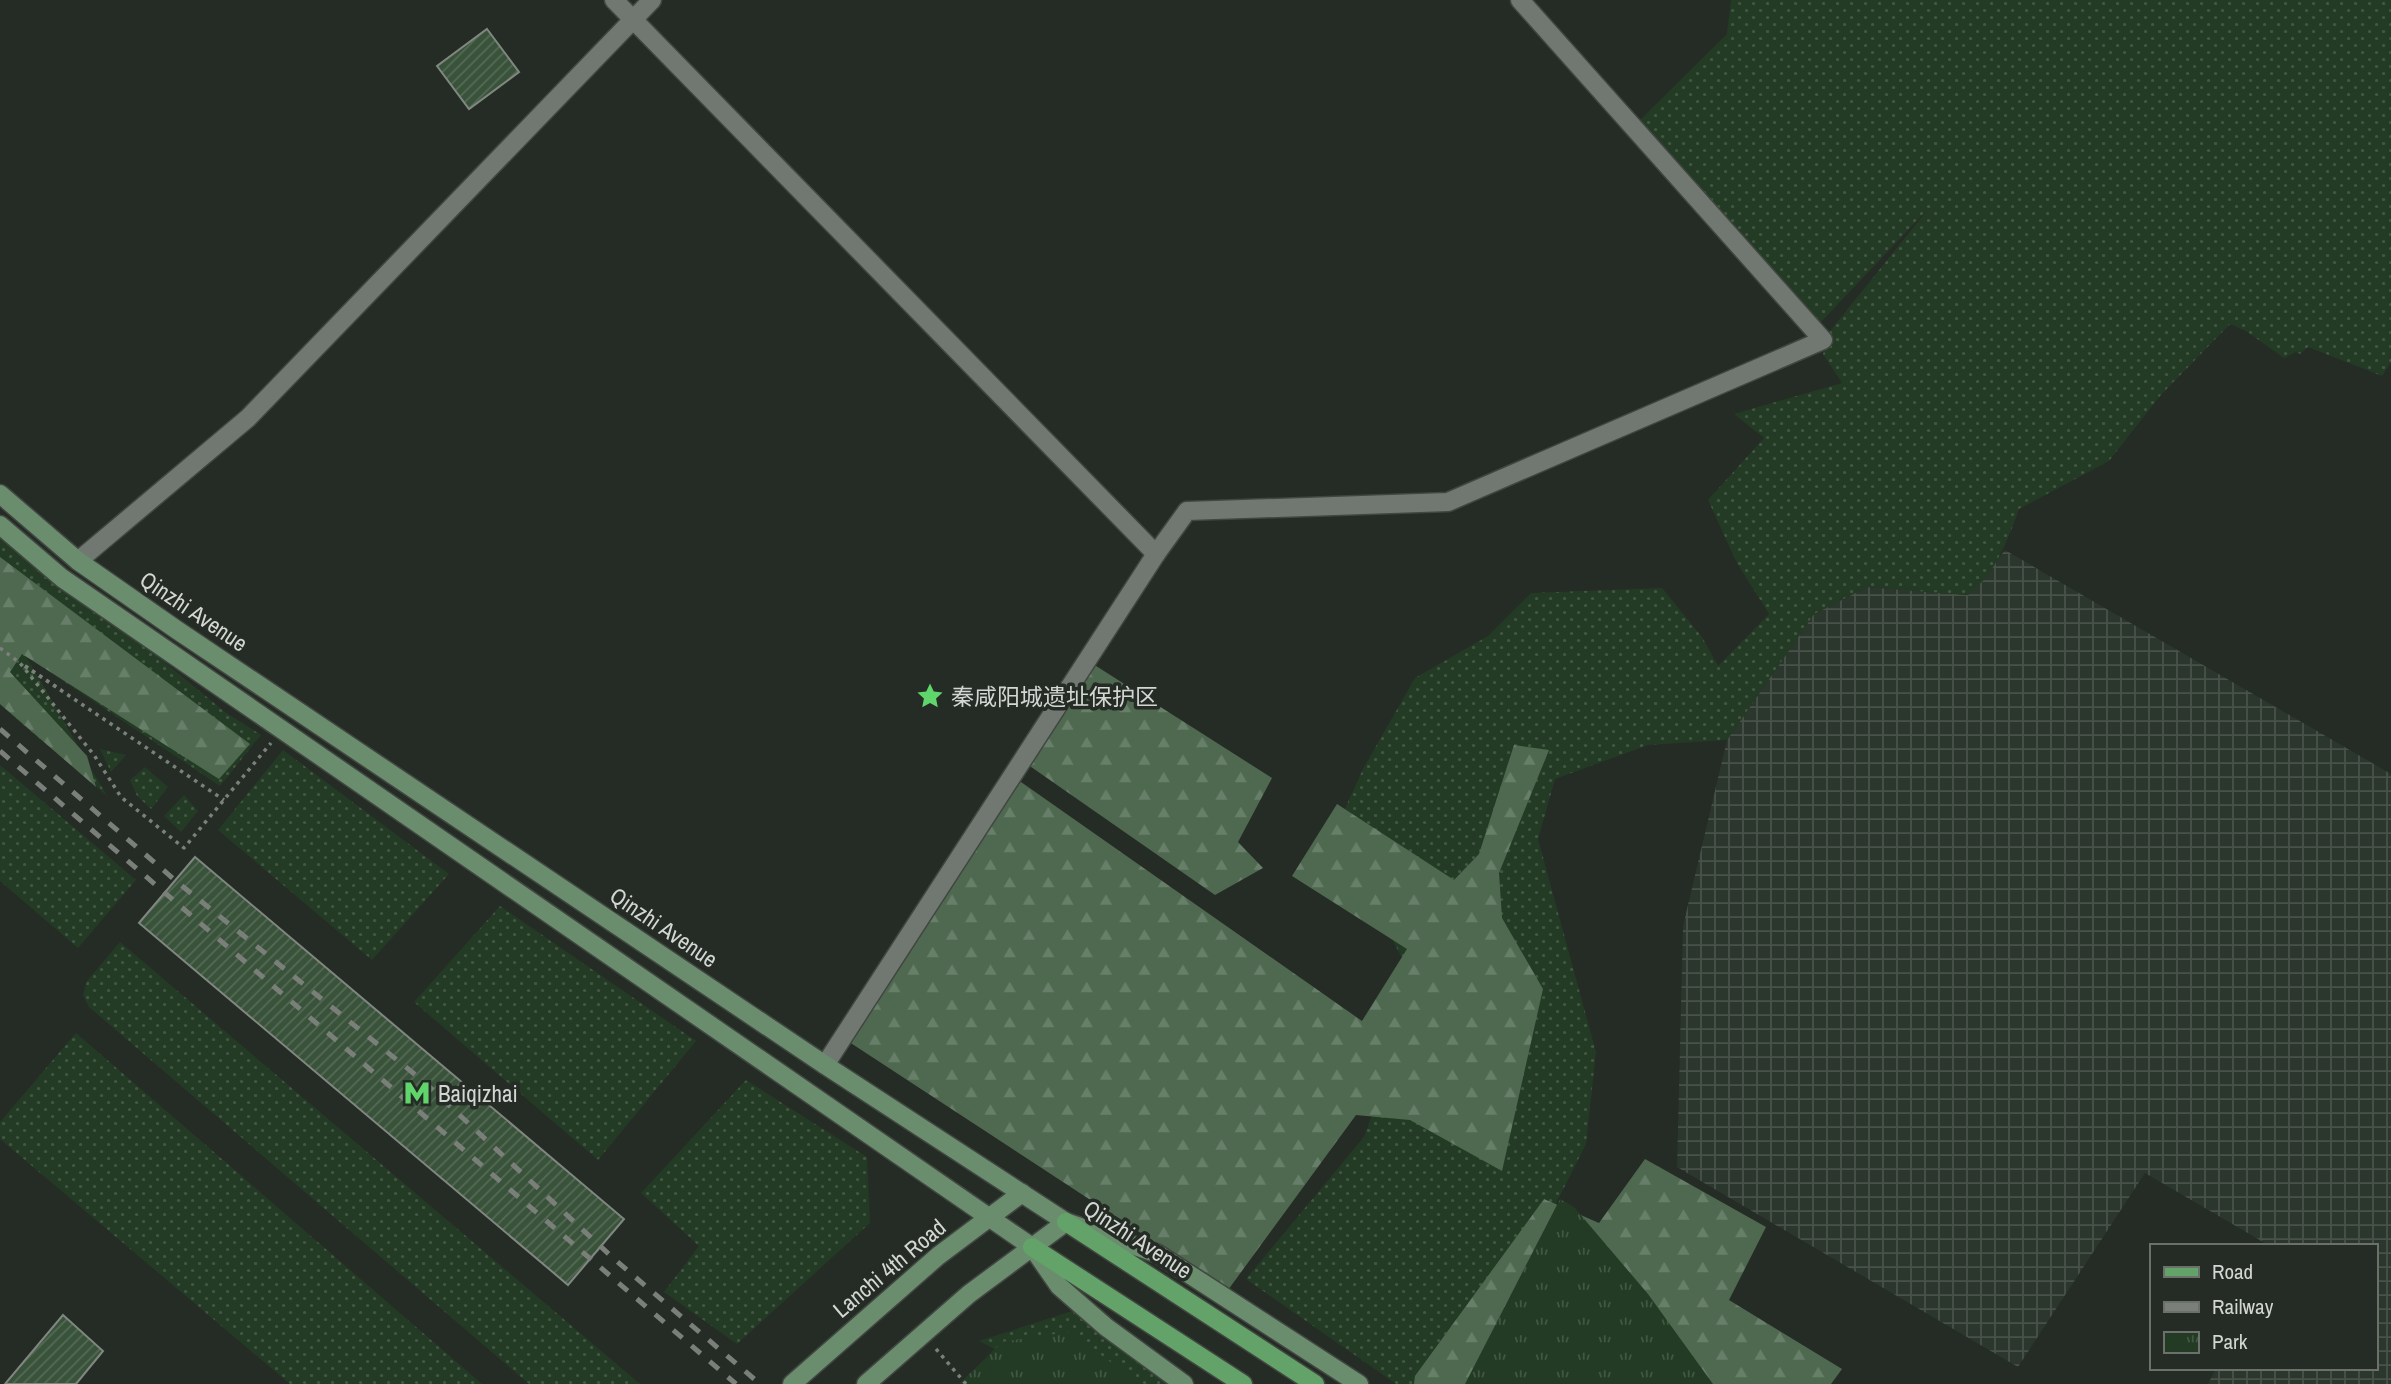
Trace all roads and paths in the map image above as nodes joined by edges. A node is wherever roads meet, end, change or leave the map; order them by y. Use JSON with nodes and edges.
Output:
{"nodes":[{"id":1,"x":614,"y":0,"type":"edge"},
{"id":2,"x":652,"y":0,"type":"edge"},
{"id":3,"x":1520,"y":0,"type":"edge"},
{"id":4,"x":633,"y":20,"type":"junction"},
{"id":5,"x":0,"y":494,"type":"edge"},
{"id":6,"x":0,"y":525,"type":"edge"},
{"id":7,"x":1156,"y":554,"type":"junction"},
{"id":8,"x":78,"y":561,"type":"junction"},
{"id":9,"x":0,"y":648,"type":"edge"},
{"id":10,"x":20,"y":663,"type":"junction"},
{"id":11,"x":61,"y":690,"type":"dead end"},
{"id":12,"x":281,"y":729,"type":"junction"},
{"id":13,"x":224,"y":800,"type":"junction"},
{"id":14,"x":825,"y":1065,"type":"junction"},
{"id":15,"x":1022,"y":1193,"type":"junction"},
{"id":16,"x":989,"y":1218,"type":"junction"},
{"id":17,"x":1066,"y":1222,"type":"junction"},
{"id":18,"x":1032,"y":1247,"type":"junction"},
{"id":19,"x":923,"y":1334,"type":"junction"},
{"id":20,"x":792,"y":1384,"type":"edge"},
{"id":21,"x":866,"y":1384,"type":"edge"},
{"id":22,"x":966,"y":1384,"type":"edge"},
{"id":23,"x":1184,"y":1384,"type":"edge"},
{"id":24,"x":1243,"y":1384,"type":"edge"},
{"id":25,"x":1315,"y":1384,"type":"edge"},
{"id":26,"x":1359,"y":1384,"type":"edge"}],
"edges":[{"from":1,"to":4,"type":"street"},
{"from":2,"to":4,"type":"street"},
{"from":3,"to":7,"type":"street"},
{"from":4,"to":7,"type":"street"},
{"from":4,"to":8,"type":"street"},
{"from":5,"to":8,"type":"street","name":"Qinzhi Avenue"},
{"from":6,"to":12,"type":"street","name":"Qinzhi Avenue"},
{"from":7,"to":14,"type":"street"},
{"from":8,"to":14,"type":"street","name":"Qinzhi Avenue"},
{"from":9,"to":10,"type":"path"},
{"from":10,"to":11,"type":"path"},
{"from":10,"to":13,"type":"path"},
{"from":10,"to":13,"type":"path"},
{"from":12,"to":13,"type":"path"},
{"from":12,"to":16,"type":"street","name":"Qinzhi Avenue"},
{"from":14,"to":15,"type":"street","name":"Qinzhi Avenue"},
{"from":15,"to":16,"type":"street","name":"Lanchi 4th Road"},
{"from":15,"to":17,"type":"street","name":"Qinzhi Avenue"},
{"from":16,"to":18,"type":"street","name":"Qinzhi Avenue"},
{"from":16,"to":20,"type":"street","name":"Lanchi 4th Road"},
{"from":17,"to":18,"type":"street"},
{"from":17,"to":25,"type":"main road","name":"Qinzhi Avenue"},
{"from":17,"to":26,"type":"street"},
{"from":18,"to":19,"type":"street"},
{"from":18,"to":23,"type":"street"},
{"from":18,"to":24,"type":"main road"},
{"from":19,"to":21,"type":"street"},
{"from":19,"to":22,"type":"path"}]}
